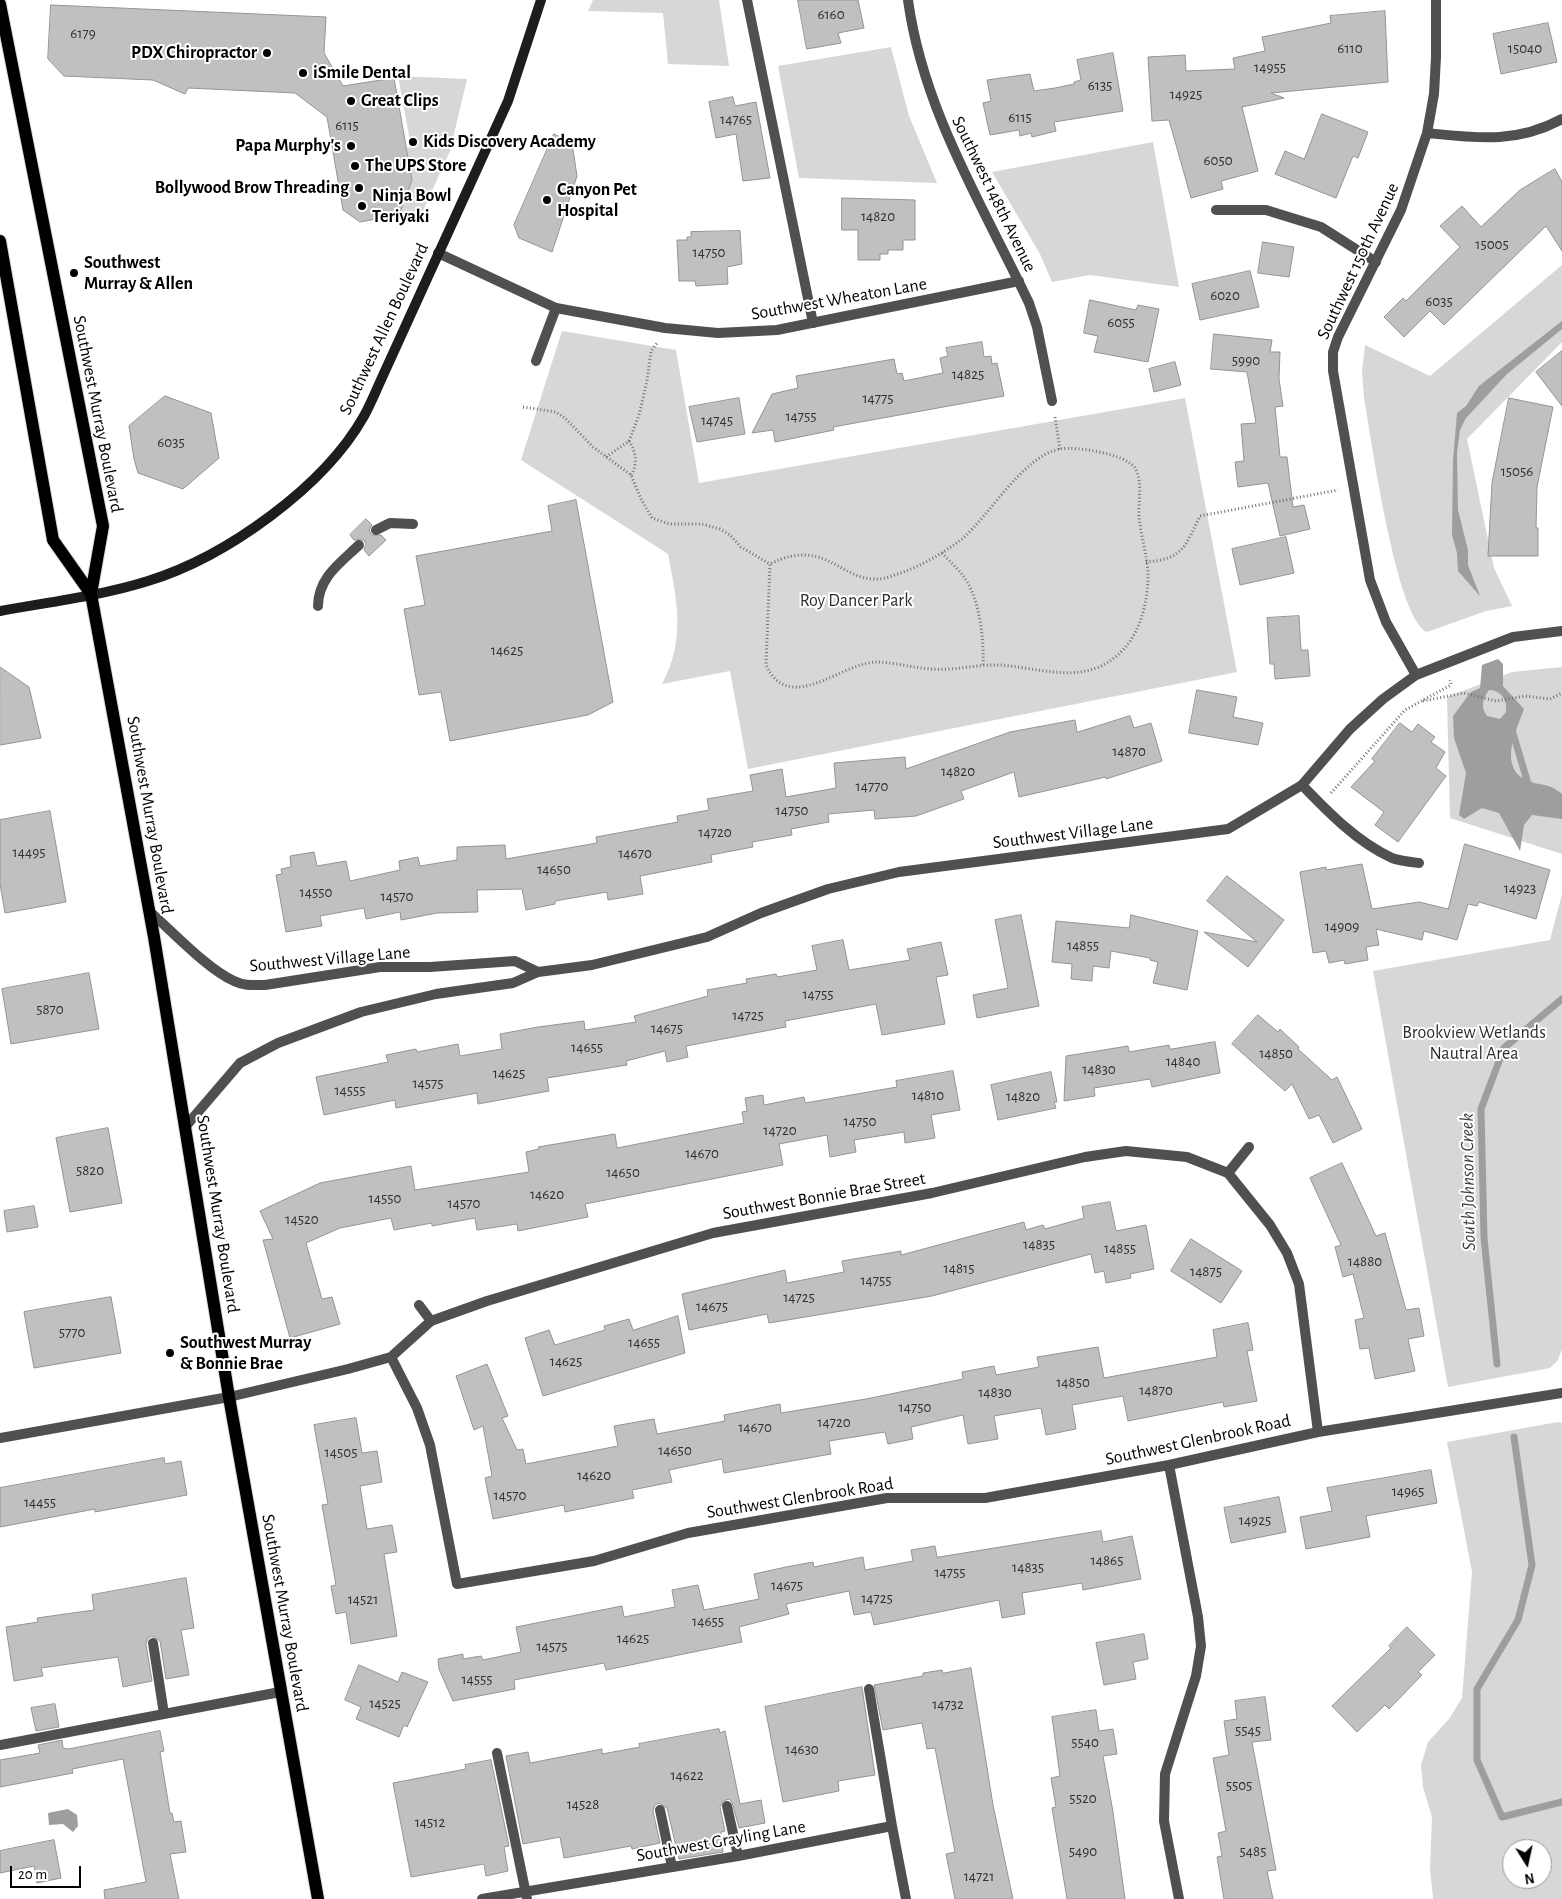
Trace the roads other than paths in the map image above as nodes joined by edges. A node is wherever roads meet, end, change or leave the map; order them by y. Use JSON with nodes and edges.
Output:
{"nodes":[{"id":1,"x":541,"y":0,"type":"edge"},
{"id":2,"x":747,"y":0,"type":"edge"},
{"id":3,"x":908,"y":0,"type":"edge"},
{"id":4,"x":1436,"y":0,"type":"edge"},
{"id":5,"x":0,"y":4,"type":"edge"},
{"id":6,"x":1562,"y":120,"type":"edge"},
{"id":7,"x":1427,"y":133,"type":"junction"},
{"id":8,"x":1216,"y":210,"type":"dead end"},
{"id":9,"x":0,"y":241,"type":"edge"},
{"id":10,"x":438,"y":253,"type":"junction"},
{"id":11,"x":1376,"y":262,"type":"junction"},
{"id":12,"x":1019,"y":281,"type":"junction"},
{"id":13,"x":556,"y":308,"type":"junction"},
{"id":14,"x":813,"y":323,"type":"junction"},
{"id":15,"x":536,"y":361,"type":"dead end"},
{"id":16,"x":1052,"y":401,"type":"road end"},
{"id":17,"x":413,"y":524,"type":"dead end"},
{"id":18,"x":376,"y":530,"type":"dead end"},
{"id":19,"x":359,"y":545,"type":"dead end"},
{"id":20,"x":91,"y":594,"type":"junction"},
{"id":21,"x":318,"y":606,"type":"dead end"},
{"id":22,"x":0,"y":611,"type":"edge"},
{"id":23,"x":1562,"y":631,"type":"edge"},
{"id":24,"x":1416,"y":675,"type":"junction"},
{"id":25,"x":1302,"y":785,"type":"junction"},
{"id":26,"x":1419,"y":863,"type":"dead end"},
{"id":27,"x":149,"y":910,"type":"junction"},
{"id":28,"x":538,"y":972,"type":"junction"},
{"id":29,"x":186,"y":1126,"type":"junction"},
{"id":30,"x":1249,"y":1147,"type":"dead end"},
{"id":31,"x":1228,"y":1173,"type":"junction"},
{"id":32,"x":419,"y":1305,"type":"dead end"},
{"id":33,"x":431,"y":1321,"type":"junction"},
{"id":34,"x":392,"y":1357,"type":"junction"},
{"id":35,"x":1562,"y":1392,"type":"edge"},
{"id":36,"x":229,"y":1397,"type":"junction"},
{"id":37,"x":1318,"y":1432,"type":"junction"},
{"id":38,"x":0,"y":1438,"type":"edge"},
{"id":39,"x":1169,"y":1465,"type":"junction"},
{"id":40,"x":153,"y":1643,"type":"dead end"},
{"id":41,"x":869,"y":1688,"type":"dead end"},
{"id":42,"x":280,"y":1692,"type":"junction"},
{"id":43,"x":164,"y":1714,"type":"junction"},
{"id":44,"x":0,"y":1745,"type":"edge"},
{"id":45,"x":497,"y":1753,"type":"dead end"},
{"id":46,"x":727,"y":1806,"type":"dead end"},
{"id":47,"x":660,"y":1810,"type":"dead end"},
{"id":48,"x":892,"y":1826,"type":"junction"},
{"id":49,"x":738,"y":1856,"type":"junction"},
{"id":50,"x":672,"y":1867,"type":"junction"},
{"id":51,"x":526,"y":1895,"type":"edge"},
{"id":52,"x":318,"y":1899,"type":"edge"},
{"id":53,"x":482,"y":1899,"type":"edge"},
{"id":54,"x":906,"y":1899,"type":"edge"},
{"id":55,"x":1179,"y":1899,"type":"edge"}],
"edges":[{"from":1,"to":10,"type":"street","name":"Southwest Allen Boulevard"},
{"from":2,"to":14,"type":"street"},
{"from":3,"to":12,"type":"street","name":"Southwest 148th Avenue"},
{"from":4,"to":7,"type":"street","name":"Southwest 150th Avenue"},
{"from":5,"to":20,"type":"main road","name":"Southwest Murray Boulevard"},
{"from":6,"to":7,"type":"street"},
{"from":7,"to":11,"type":"street","name":"Southwest 150th Avenue"},
{"from":8,"to":11,"type":"street"},
{"from":9,"to":20,"type":"main road","name":"Southwest Murray Boulevard"},
{"from":10,"to":13,"type":"street","name":"Southwest Wheaton Lane"},
{"from":10,"to":20,"type":"street","name":"Southwest Allen Boulevard"},
{"from":11,"to":24,"type":"street","name":"Southwest 150th Avenue"},
{"from":12,"to":14,"type":"street","name":"Southwest Wheaton Lane"},
{"from":12,"to":16,"type":"street","name":"Southwest 148th Avenue"},
{"from":13,"to":14,"type":"street","name":"Southwest Wheaton Lane"},
{"from":13,"to":15,"type":"street"},
{"from":17,"to":18,"type":"street"},
{"from":19,"to":21,"type":"street"},
{"from":20,"to":22,"type":"street","name":"Southwest Allen Boulevard"},
{"from":20,"to":27,"type":"main road","name":"Southwest Murray Boulevard"},
{"from":23,"to":24,"type":"street","name":"Southwest Village Lane"},
{"from":24,"to":25,"type":"street","name":"Southwest Village Lane"},
{"from":25,"to":26,"type":"street"},
{"from":25,"to":28,"type":"street","name":"Southwest Village Lane"},
{"from":27,"to":28,"type":"street","name":"Southwest Village Lane"},
{"from":27,"to":29,"type":"main road","name":"Southwest Murray Boulevard"},
{"from":28,"to":29,"type":"street","name":"Southwest Village Lane"},
{"from":29,"to":36,"type":"main road","name":"Southwest Murray Boulevard"},
{"from":30,"to":31,"type":"street"},
{"from":31,"to":33,"type":"street","name":"Southwest Bonnie Brae Street"},
{"from":31,"to":37,"type":"street","name":"Southwest Bonnie Brae Street"},
{"from":32,"to":33,"type":"street"},
{"from":33,"to":34,"type":"street","name":"Southwest Bonnie Brae Street"},
{"from":34,"to":36,"type":"street","name":"Southwest Bonnie Brae Street"},
{"from":34,"to":39,"type":"street","name":"Southwest Glenbrook Road"},
{"from":35,"to":37,"type":"street","name":"Southwest Glenbrook Road"},
{"from":36,"to":38,"type":"street","name":"Southwest Bonnie Brae Street"},
{"from":36,"to":42,"type":"main road","name":"Southwest Murray Boulevard"},
{"from":37,"to":39,"type":"street","name":"Southwest Glenbrook Road"},
{"from":39,"to":55,"type":"street"},
{"from":40,"to":43,"type":"street"},
{"from":41,"to":48,"type":"street"},
{"from":42,"to":43,"type":"street"},
{"from":42,"to":52,"type":"main road","name":"Southwest Murray Boulevard"},
{"from":43,"to":44,"type":"street"},
{"from":45,"to":51,"type":"street"},
{"from":46,"to":49,"type":"street"},
{"from":47,"to":50,"type":"street"},
{"from":48,"to":49,"type":"street","name":"Southwest Grayling Lane"},
{"from":48,"to":54,"type":"street"},
{"from":49,"to":50,"type":"street","name":"Southwest Grayling Lane"},
{"from":50,"to":51,"type":"street","name":"Southwest Grayling Lane"},
{"from":51,"to":53,"type":"street","name":"Southwest Grayling Lane"}]}
